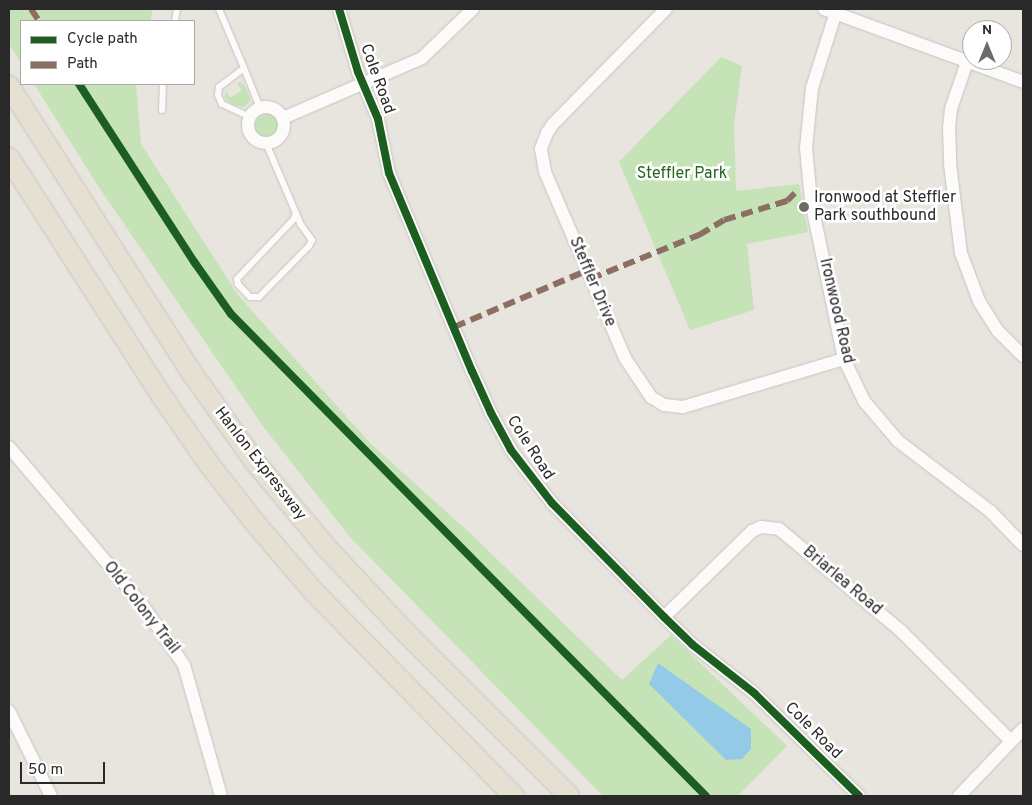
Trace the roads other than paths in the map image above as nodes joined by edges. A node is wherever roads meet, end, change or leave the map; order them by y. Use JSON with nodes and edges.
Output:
{"nodes":[{"id":1,"x":220,"y":9,"type":"edge"},
{"id":2,"x":339,"y":9,"type":"edge"},
{"id":3,"x":473,"y":9,"type":"edge"},
{"id":4,"x":666,"y":9,"type":"edge"},
{"id":5,"x":832,"y":10,"type":"edge"},
{"id":6,"x":962,"y":60,"type":"edge"},
{"id":7,"x":244,"y":68,"type":"junction"},
{"id":8,"x":964,"y":70,"type":"edge"},
{"id":9,"x":989,"y":70,"type":"edge"},
{"id":10,"x":1023,"y":82,"type":"edge"},
{"id":11,"x":363,"y":84,"type":"junction"},
{"id":12,"x":163,"y":85,"type":"edge"},
{"id":13,"x":9,"y":86,"type":"edge"},
{"id":14,"x":260,"y":108,"type":"junction"},
{"id":15,"x":162,"y":110,"type":"dead end"},
{"id":16,"x":250,"y":117,"type":"junction"},
{"id":17,"x":283,"y":118,"type":"junction"},
{"id":18,"x":266,"y":143,"type":"junction"},
{"id":19,"x":9,"y":158,"type":"edge"},
{"id":20,"x":296,"y":213,"type":"junction"},
{"id":21,"x":1023,"y":356,"type":"edge"},
{"id":22,"x":844,"y":359,"type":"junction"},
{"id":23,"x":9,"y":447,"type":"edge"},
{"id":24,"x":1023,"y":545,"type":"edge"},
{"id":25,"x":664,"y":617,"type":"junction"},
{"id":26,"x":9,"y":711,"type":"edge"},
{"id":27,"x":1023,"y":729,"type":"edge"},
{"id":28,"x":1010,"y":741,"type":"junction"},
{"id":29,"x":51,"y":796,"type":"edge"},
{"id":30,"x":221,"y":796,"type":"edge"},
{"id":31,"x":514,"y":796,"type":"edge"},
{"id":32,"x":569,"y":796,"type":"edge"},
{"id":33,"x":859,"y":796,"type":"edge"},
{"id":34,"x":959,"y":796,"type":"edge"}],
"edges":[{"from":1,"to":7,"type":"lane"},
{"from":2,"to":11,"type":"street","name":"Cole Road"},
{"from":3,"to":11,"type":"street"},
{"from":4,"to":22,"type":"street","name":"Steffler Drive"},
{"from":5,"to":6,"type":"street"},
{"from":5,"to":22,"type":"street","name":"Ironwood Road"},
{"from":7,"to":14,"type":"lane"},
{"from":7,"to":16,"type":"lane"},
{"from":8,"to":21,"type":"street"},
{"from":9,"to":10,"type":"street"},
{"from":11,"to":17,"type":"street"},
{"from":11,"to":25,"type":"street","name":"Cole Road"},
{"from":12,"to":15,"type":"lane"},
{"from":13,"to":32,"type":"highway","name":"Hanlon Expressway"},
{"from":14,"to":16,"type":"street"},
{"from":14,"to":17,"type":"street"},
{"from":16,"to":18,"type":"street"},
{"from":17,"to":18,"type":"street"},
{"from":18,"to":20,"type":"lane"},
{"from":19,"to":31,"type":"highway"},
{"from":20,"to":20,"type":"lane"},
{"from":22,"to":24,"type":"street","name":"Ironwood Road"},
{"from":23,"to":30,"type":"street","name":"Old Colony Trail"},
{"from":25,"to":28,"type":"street","name":"Briarlea Road"},
{"from":25,"to":33,"type":"street","name":"Cole Road"},
{"from":26,"to":29,"type":"street"},
{"from":27,"to":28,"type":"street"},
{"from":28,"to":34,"type":"street"}]}
